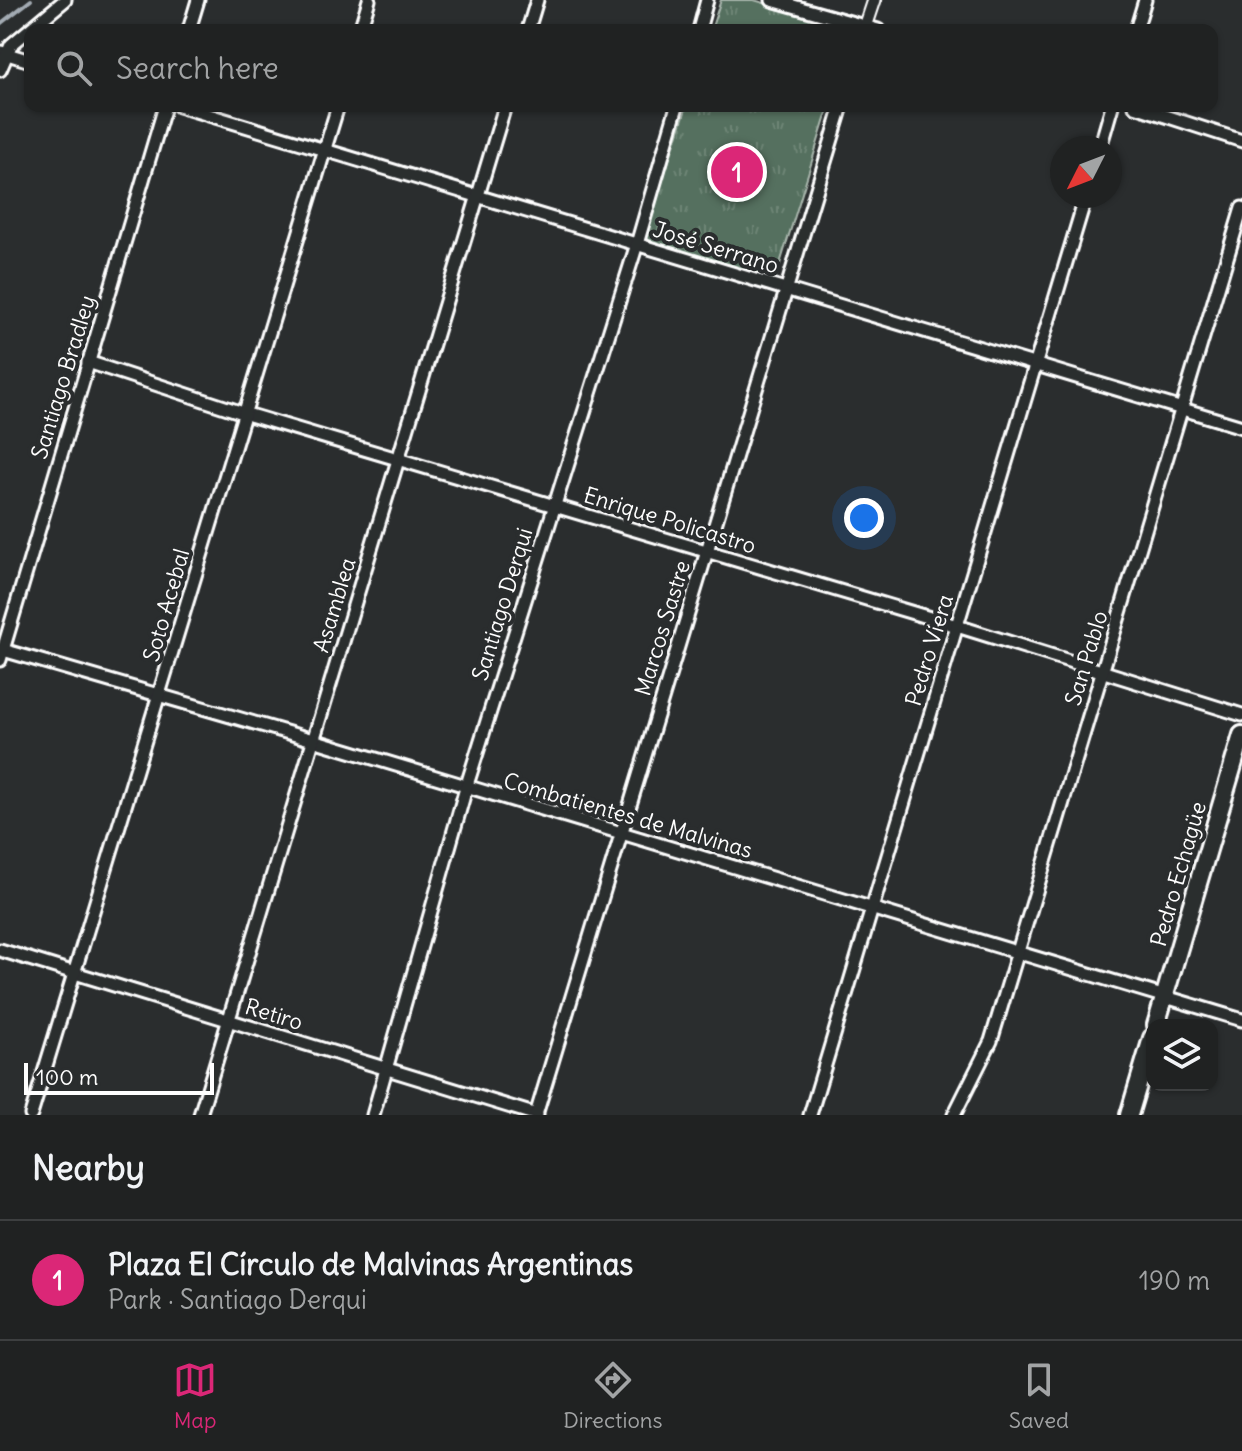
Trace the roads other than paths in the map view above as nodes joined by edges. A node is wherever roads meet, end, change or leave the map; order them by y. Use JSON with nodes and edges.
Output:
{"nodes":[{"id":1,"x":65,"y":0,"type":"edge"},
{"id":2,"x":198,"y":0,"type":"edge"},
{"id":3,"x":369,"y":0,"type":"edge"},
{"id":4,"x":537,"y":0,"type":"edge"},
{"id":5,"x":707,"y":0,"type":"edge"},
{"id":6,"x":772,"y":0,"type":"edge"},
{"id":7,"x":874,"y":0,"type":"edge"},
{"id":8,"x":1145,"y":0,"type":"edge"},
{"id":9,"x":36,"y":24,"type":"edge"},
{"id":10,"x":191,"y":24,"type":"edge"},
{"id":11,"x":362,"y":24,"type":"edge"},
{"id":12,"x":530,"y":24,"type":"edge"},
{"id":13,"x":701,"y":24,"type":"edge"},
{"id":14,"x":852,"y":24,"type":"edge"},
{"id":15,"x":866,"y":24,"type":"edge"},
{"id":16,"x":1138,"y":24,"type":"edge"},
{"id":17,"x":24,"y":34,"type":"edge"},
{"id":18,"x":3,"y":52,"type":"edge"},
{"id":19,"x":24,"y":59,"type":"edge"},
{"id":20,"x":0,"y":70,"type":"edge"},
{"id":21,"x":163,"y":112,"type":"edge"},
{"id":22,"x":199,"y":112,"type":"edge"},
{"id":23,"x":336,"y":112,"type":"edge"},
{"id":24,"x":503,"y":112,"type":"edge"},
{"id":25,"x":675,"y":112,"type":"edge"},
{"id":26,"x":840,"y":112,"type":"edge"},
{"id":27,"x":1110,"y":112,"type":"edge"},
{"id":28,"x":1153,"y":112,"type":"edge"},
{"id":29,"x":1103,"y":136,"type":"edge"},
{"id":30,"x":1242,"y":141,"type":"edge"},
{"id":31,"x":325,"y":150,"type":"junction"},
{"id":32,"x":478,"y":196,"type":"junction"},
{"id":33,"x":1082,"y":208,"type":"edge"},
{"id":34,"x":1242,"y":208,"type":"edge"},
{"id":35,"x":637,"y":244,"type":"junction"},
{"id":36,"x":787,"y":290,"type":"junction"},
{"id":37,"x":88,"y":362,"type":"junction"},
{"id":38,"x":1036,"y":365,"type":"junction"},
{"id":39,"x":1183,"y":409,"type":"junction"},
{"id":40,"x":243,"y":413,"type":"junction"},
{"id":41,"x":1242,"y":427,"type":"edge"},
{"id":42,"x":399,"y":459,"type":"junction"},
{"id":43,"x":553,"y":505,"type":"junction"},
{"id":44,"x":705,"y":552,"type":"junction"},
{"id":45,"x":957,"y":626,"type":"junction"},
{"id":46,"x":2,"y":655,"type":"edge"},
{"id":47,"x":1102,"y":672,"type":"junction"},
{"id":48,"x":160,"y":695,"type":"junction"},
{"id":49,"x":1242,"y":715,"type":"edge"},
{"id":50,"x":1242,"y":735,"type":"edge"},
{"id":51,"x":313,"y":740,"type":"junction"},
{"id":52,"x":466,"y":788,"type":"junction"},
{"id":53,"x":622,"y":833,"type":"junction"},
{"id":54,"x":870,"y":908,"type":"junction"},
{"id":55,"x":0,"y":950,"type":"edge"},
{"id":56,"x":1019,"y":953,"type":"junction"},
{"id":57,"x":74,"y":974,"type":"junction"},
{"id":58,"x":1165,"y":996,"type":"junction"},
{"id":59,"x":1158,"y":1019,"type":"edge"},
{"id":60,"x":1242,"y":1020,"type":"edge"},
{"id":61,"x":229,"y":1021,"type":"junction"},
{"id":62,"x":1146,"y":1058,"type":"edge"},
{"id":63,"x":387,"y":1069,"type":"junction"},
{"id":64,"x":31,"y":1115,"type":"edge"},
{"id":65,"x":200,"y":1115,"type":"edge"},
{"id":66,"x":373,"y":1115,"type":"edge"},
{"id":67,"x":536,"y":1115,"type":"edge"},
{"id":68,"x":810,"y":1115,"type":"edge"},
{"id":69,"x":954,"y":1115,"type":"edge"},
{"id":70,"x":1129,"y":1115,"type":"edge"}],
"edges":[{"from":1,"to":9,"type":"street"},
{"from":2,"to":10,"type":"street"},
{"from":3,"to":11,"type":"street"},
{"from":4,"to":12,"type":"street"},
{"from":5,"to":13,"type":"street"},
{"from":6,"to":14,"type":"street"},
{"from":7,"to":15,"type":"street"},
{"from":8,"to":16,"type":"street"},
{"from":17,"to":18,"type":"street"},
{"from":18,"to":19,"type":"street"},
{"from":18,"to":20,"type":"street"},
{"from":21,"to":37,"type":"street","name":"Santiago Bradley"},
{"from":22,"to":31,"type":"street","name":"José Serrano"},
{"from":23,"to":31,"type":"street","name":"Soto Acebal"},
{"from":24,"to":32,"type":"street","name":"Asamblea"},
{"from":25,"to":35,"type":"street","name":"Santiago Derqui"},
{"from":26,"to":36,"type":"street","name":"Marcos Sastre"},
{"from":27,"to":29,"type":"street"},
{"from":28,"to":30,"type":"street"},
{"from":31,"to":32,"type":"street","name":"José Serrano"},
{"from":31,"to":40,"type":"street","name":"Soto Acebal"},
{"from":32,"to":35,"type":"street","name":"José Serrano"},
{"from":32,"to":42,"type":"street","name":"Asamblea"},
{"from":33,"to":38,"type":"street","name":"Pedro Viera"},
{"from":34,"to":39,"type":"street","name":"San Pablo"},
{"from":35,"to":36,"type":"street","name":"José Serrano"},
{"from":35,"to":43,"type":"street","name":"Santiago Derqui"},
{"from":36,"to":38,"type":"street","name":"José Serrano"},
{"from":36,"to":44,"type":"street","name":"Marcos Sastre"},
{"from":37,"to":40,"type":"street","name":"Enrique Policastro"},
{"from":37,"to":46,"type":"street","name":"Santiago Bradley"},
{"from":38,"to":39,"type":"street","name":"José Serrano"},
{"from":38,"to":45,"type":"street","name":"Pedro Viera"},
{"from":39,"to":41,"type":"street","name":"José Serrano"},
{"from":39,"to":47,"type":"street","name":"San Pablo"},
{"from":40,"to":42,"type":"street","name":"Enrique Policastro"},
{"from":40,"to":48,"type":"street","name":"Soto Acebal"},
{"from":42,"to":43,"type":"street","name":"Enrique Policastro"},
{"from":42,"to":51,"type":"street","name":"Asamblea"},
{"from":43,"to":44,"type":"street","name":"Enrique Policastro"},
{"from":43,"to":52,"type":"street","name":"Santiago Derqui"},
{"from":44,"to":45,"type":"street","name":"Enrique Policastro"},
{"from":44,"to":53,"type":"street","name":"Marcos Sastre"},
{"from":45,"to":47,"type":"street","name":"Enrique Policastro"},
{"from":45,"to":54,"type":"street","name":"Pedro Viera"},
{"from":46,"to":48,"type":"street","name":"Combatientes de Malvinas"},
{"from":47,"to":49,"type":"street","name":"Enrique Policastro"},
{"from":47,"to":56,"type":"street","name":"San Pablo"},
{"from":48,"to":51,"type":"street","name":"Combatientes de Malvinas"},
{"from":48,"to":57,"type":"street","name":"Soto Acebal"},
{"from":50,"to":58,"type":"street","name":"Pedro Echagüe"},
{"from":51,"to":52,"type":"street","name":"Combatientes de Malvinas"},
{"from":51,"to":61,"type":"street","name":"Asamblea"},
{"from":52,"to":53,"type":"street","name":"Combatientes de Malvinas"},
{"from":52,"to":63,"type":"street","name":"Santiago Derqui"},
{"from":53,"to":54,"type":"street","name":"Combatientes de Malvinas"},
{"from":53,"to":67,"type":"street","name":"Marcos Sastre"},
{"from":54,"to":56,"type":"street","name":"Combatientes de Malvinas"},
{"from":54,"to":68,"type":"street","name":"Pedro Viera"},
{"from":55,"to":57,"type":"street","name":"Retiro"},
{"from":56,"to":58,"type":"street","name":"Combatientes de Malvinas"},
{"from":56,"to":69,"type":"street","name":"San Pablo"},
{"from":57,"to":61,"type":"street","name":"Retiro"},
{"from":57,"to":64,"type":"street","name":"Soto Acebal"},
{"from":58,"to":59,"type":"street","name":"Pedro Echagüe"},
{"from":58,"to":60,"type":"street","name":"Combatientes de Malvinas"},
{"from":61,"to":63,"type":"street","name":"Retiro"},
{"from":61,"to":65,"type":"street","name":"Asamblea"},
{"from":62,"to":70,"type":"street"},
{"from":63,"to":66,"type":"street","name":"Santiago Derqui"},
{"from":63,"to":67,"type":"street","name":"Retiro"}]}
